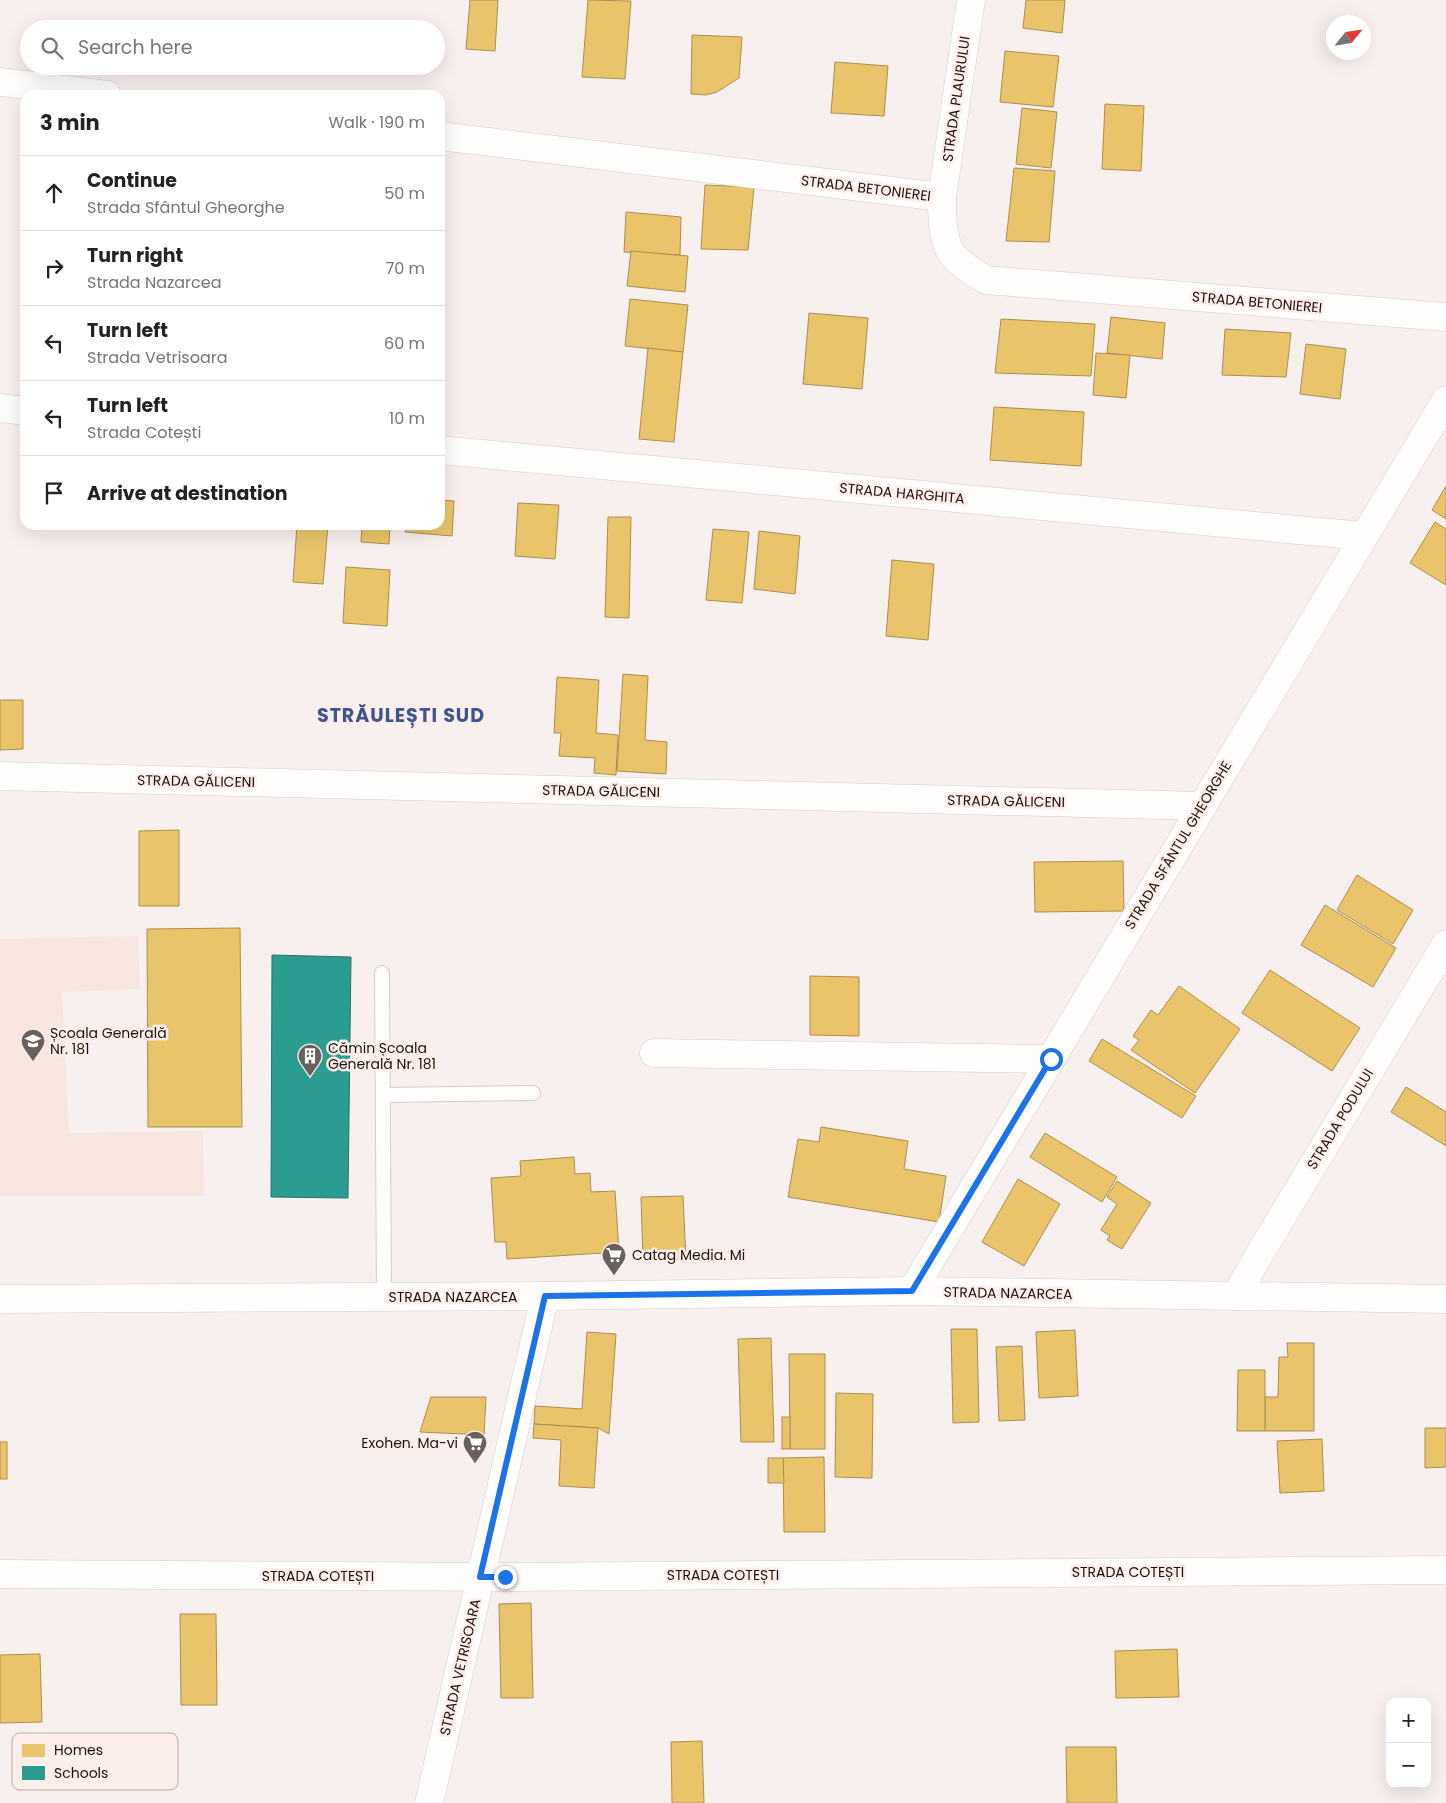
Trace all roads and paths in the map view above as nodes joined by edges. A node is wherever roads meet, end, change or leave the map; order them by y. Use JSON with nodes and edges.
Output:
{"nodes":[{"id":1,"x":971,"y":0,"type":"edge"},
{"id":2,"x":0,"y":82,"type":"edge"},
{"id":3,"x":66,"y":90,"type":"edge"},
{"id":4,"x":445,"y":137,"type":"edge"},
{"id":5,"x":942,"y":198,"type":"junction"},
{"id":6,"x":1446,"y":317,"type":"edge"},
{"id":7,"x":1446,"y":400,"type":"edge"},
{"id":8,"x":0,"y":408,"type":"edge"},
{"id":9,"x":20,"y":410,"type":"edge"},
{"id":10,"x":445,"y":450,"type":"edge"},
{"id":11,"x":1363,"y":536,"type":"junction"},
{"id":12,"x":0,"y":776,"type":"edge"},
{"id":13,"x":1202,"y":806,"type":"junction"},
{"id":14,"x":1446,"y":944,"type":"edge"},
{"id":15,"x":382,"y":973,"type":"dead end"},
{"id":16,"x":654,"y":1052,"type":"dead end"},
{"id":17,"x":1051,"y":1059,"type":"junction"},
{"id":18,"x":533,"y":1093,"type":"dead end"},
{"id":19,"x":383,"y":1095,"type":"junction"},
{"id":20,"x":912,"y":1291,"type":"junction"},
{"id":21,"x":545,"y":1296,"type":"junction"},
{"id":22,"x":1236,"y":1296,"type":"junction"},
{"id":23,"x":384,"y":1297,"type":"junction"},
{"id":24,"x":0,"y":1299,"type":"edge"},
{"id":25,"x":1446,"y":1299,"type":"edge"},
{"id":26,"x":1446,"y":1570,"type":"edge"},
{"id":27,"x":0,"y":1574,"type":"edge"},
{"id":28,"x":480,"y":1577,"type":"junction"},
{"id":29,"x":429,"y":1803,"type":"edge"}],
"edges":[{"from":1,"to":5,"type":"street","name":"STRADA PLAURULUI"},
{"from":2,"to":3,"type":"street"},
{"from":4,"to":5,"type":"street","name":"STRADA BETONIEREI"},
{"from":5,"to":6,"type":"street","name":"STRADA BETONIEREI"},
{"from":7,"to":11,"type":"street","name":"STRADA SFÂNTUL GHEORGHE"},
{"from":8,"to":9,"type":"street"},
{"from":10,"to":11,"type":"street","name":"STRADA HARGHITA"},
{"from":11,"to":13,"type":"street","name":"STRADA SFÂNTUL GHEORGHE"},
{"from":12,"to":13,"type":"street","name":"STRADA GĂLICENI"},
{"from":13,"to":17,"type":"street","name":"STRADA SFÂNTUL GHEORGHE"},
{"from":14,"to":22,"type":"street","name":"STRADA PODULUI"},
{"from":15,"to":19,"type":"lane"},
{"from":16,"to":17,"type":"street"},
{"from":17,"to":20,"type":"street","name":"STRADA SFÂNTUL GHEORGHE"},
{"from":18,"to":19,"type":"lane"},
{"from":19,"to":23,"type":"lane"},
{"from":20,"to":21,"type":"street","name":"STRADA NAZARCEA"},
{"from":20,"to":22,"type":"street","name":"STRADA NAZARCEA"},
{"from":21,"to":23,"type":"street","name":"STRADA NAZARCEA"},
{"from":21,"to":28,"type":"street","name":"STRADA VETRISOARA"},
{"from":22,"to":25,"type":"street","name":"STRADA NAZARCEA"},
{"from":23,"to":24,"type":"street","name":"STRADA NAZARCEA"},
{"from":26,"to":28,"type":"street","name":"STRADA COTEȘTI"},
{"from":27,"to":28,"type":"street","name":"STRADA COTEȘTI"},
{"from":28,"to":29,"type":"street","name":"STRADA VETRISOARA"}]}
